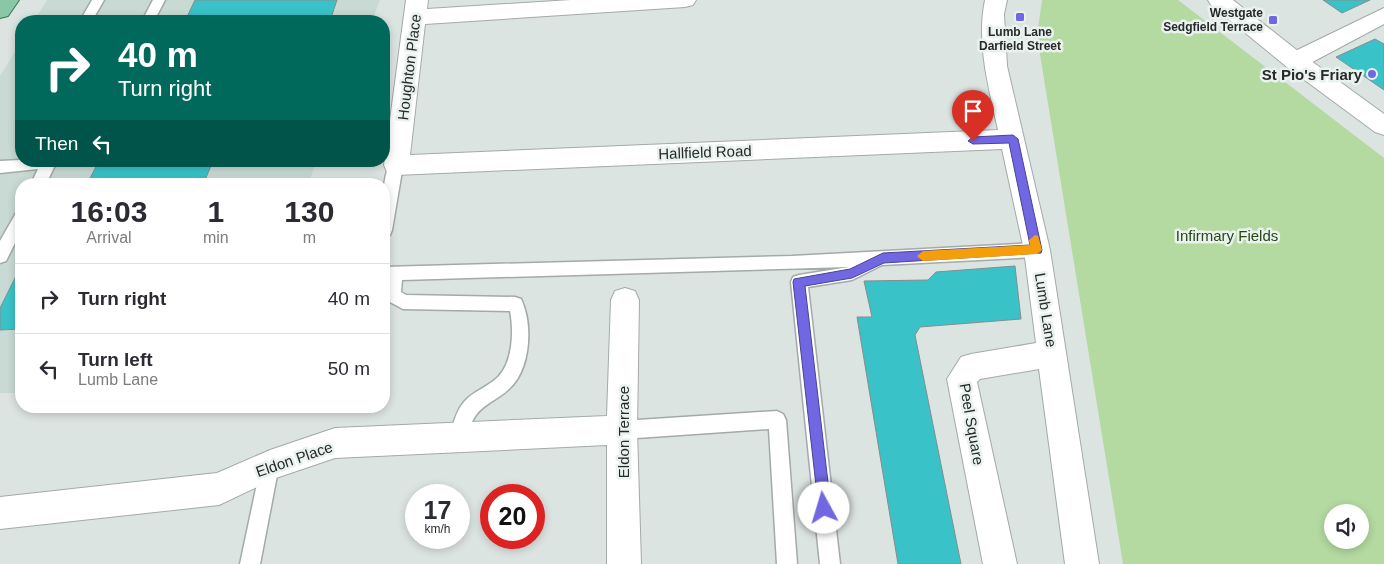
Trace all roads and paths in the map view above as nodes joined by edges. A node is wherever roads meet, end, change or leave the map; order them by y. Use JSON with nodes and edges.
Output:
{"nodes":[{"id":1,"x":8,"y":0,"type":"edge"},
{"id":2,"x":98,"y":0,"type":"edge"},
{"id":3,"x":159,"y":0,"type":"edge"},
{"id":4,"x":685,"y":0,"type":"edge"},
{"id":5,"x":996,"y":0,"type":"edge"},
{"id":6,"x":1219,"y":0,"type":"edge"},
{"id":7,"x":604,"y":2,"type":"edge"},
{"id":8,"x":416,"y":8,"type":"edge"},
{"id":9,"x":0,"y":11,"type":"edge"},
{"id":10,"x":89,"y":15,"type":"edge"},
{"id":11,"x":151,"y":15,"type":"edge"},
{"id":12,"x":1384,"y":15,"type":"edge"},
{"id":13,"x":1295,"y":61,"type":"junction"},
{"id":14,"x":1384,"y":126,"type":"edge"},
{"id":15,"x":1013,"y":139,"type":"junction"},
{"id":16,"x":396,"y":165,"type":"junction"},
{"id":17,"x":15,"y":166,"type":"edge"},
{"id":18,"x":0,"y":167,"type":"edge"},
{"id":19,"x":47,"y":167,"type":"edge"},
{"id":20,"x":41,"y":178,"type":"edge"},
{"id":21,"x":390,"y":198,"type":"edge"},
{"id":22,"x":15,"y":228,"type":"edge"},
{"id":23,"x":1037,"y":250,"type":"junction"},
{"id":24,"x":0,"y":256,"type":"edge"},
{"id":25,"x":883,"y":258,"type":"junction"},
{"id":26,"x":390,"y":274,"type":"edge"},
{"id":27,"x":625,"y":300,"type":"dead end"},
{"id":28,"x":1053,"y":353,"type":"junction"},
{"id":29,"x":622,"y":430,"type":"junction"},
{"id":30,"x":458,"y":437,"type":"junction"},
{"id":31,"x":270,"y":465,"type":"junction"},
{"id":32,"x":0,"y":513,"type":"edge"},
{"id":33,"x":250,"y":564,"type":"edge"},
{"id":34,"x":624,"y":564,"type":"edge"},
{"id":35,"x":787,"y":564,"type":"edge"},
{"id":36,"x":830,"y":564,"type":"edge"},
{"id":37,"x":1000,"y":564,"type":"edge"},
{"id":38,"x":1082,"y":564,"type":"edge"}],
"edges":[{"from":1,"to":9,"type":"main road"},
{"from":2,"to":10,"type":"lane"},
{"from":3,"to":11,"type":"lane"},
{"from":4,"to":7,"type":"street"},
{"from":5,"to":15,"type":"street","name":"Lumb Lane"},
{"from":6,"to":13,"type":"street"},
{"from":7,"to":8,"type":"street"},
{"from":8,"to":16,"type":"street","name":"Houghton Place"},
{"from":12,"to":13,"type":"street"},
{"from":13,"to":14,"type":"street"},
{"from":15,"to":16,"type":"street","name":"Hallfield Road"},
{"from":15,"to":23,"type":"street","name":"Lumb Lane"},
{"from":16,"to":21,"type":"lane"},
{"from":17,"to":18,"type":"lane"},
{"from":19,"to":20,"type":"lane"},
{"from":22,"to":24,"type":"lane"},
{"from":23,"to":25,"type":"lane"},
{"from":23,"to":28,"type":"street","name":"Lumb Lane"},
{"from":25,"to":26,"type":"lane"},
{"from":25,"to":36,"type":"lane"},
{"from":26,"to":30,"type":"lane"},
{"from":27,"to":29,"type":"street","name":"Eldon Terrace"},
{"from":28,"to":37,"type":"street","name":"Peel Square"},
{"from":28,"to":38,"type":"street","name":"Lumb Lane"},
{"from":29,"to":30,"type":"street","name":"Eldon Place"},
{"from":29,"to":34,"type":"street","name":"Eldon Terrace"},
{"from":29,"to":35,"type":"lane"},
{"from":30,"to":31,"type":"street","name":"Eldon Place"},
{"from":31,"to":32,"type":"street","name":"Eldon Place"},
{"from":31,"to":33,"type":"lane"}]}
